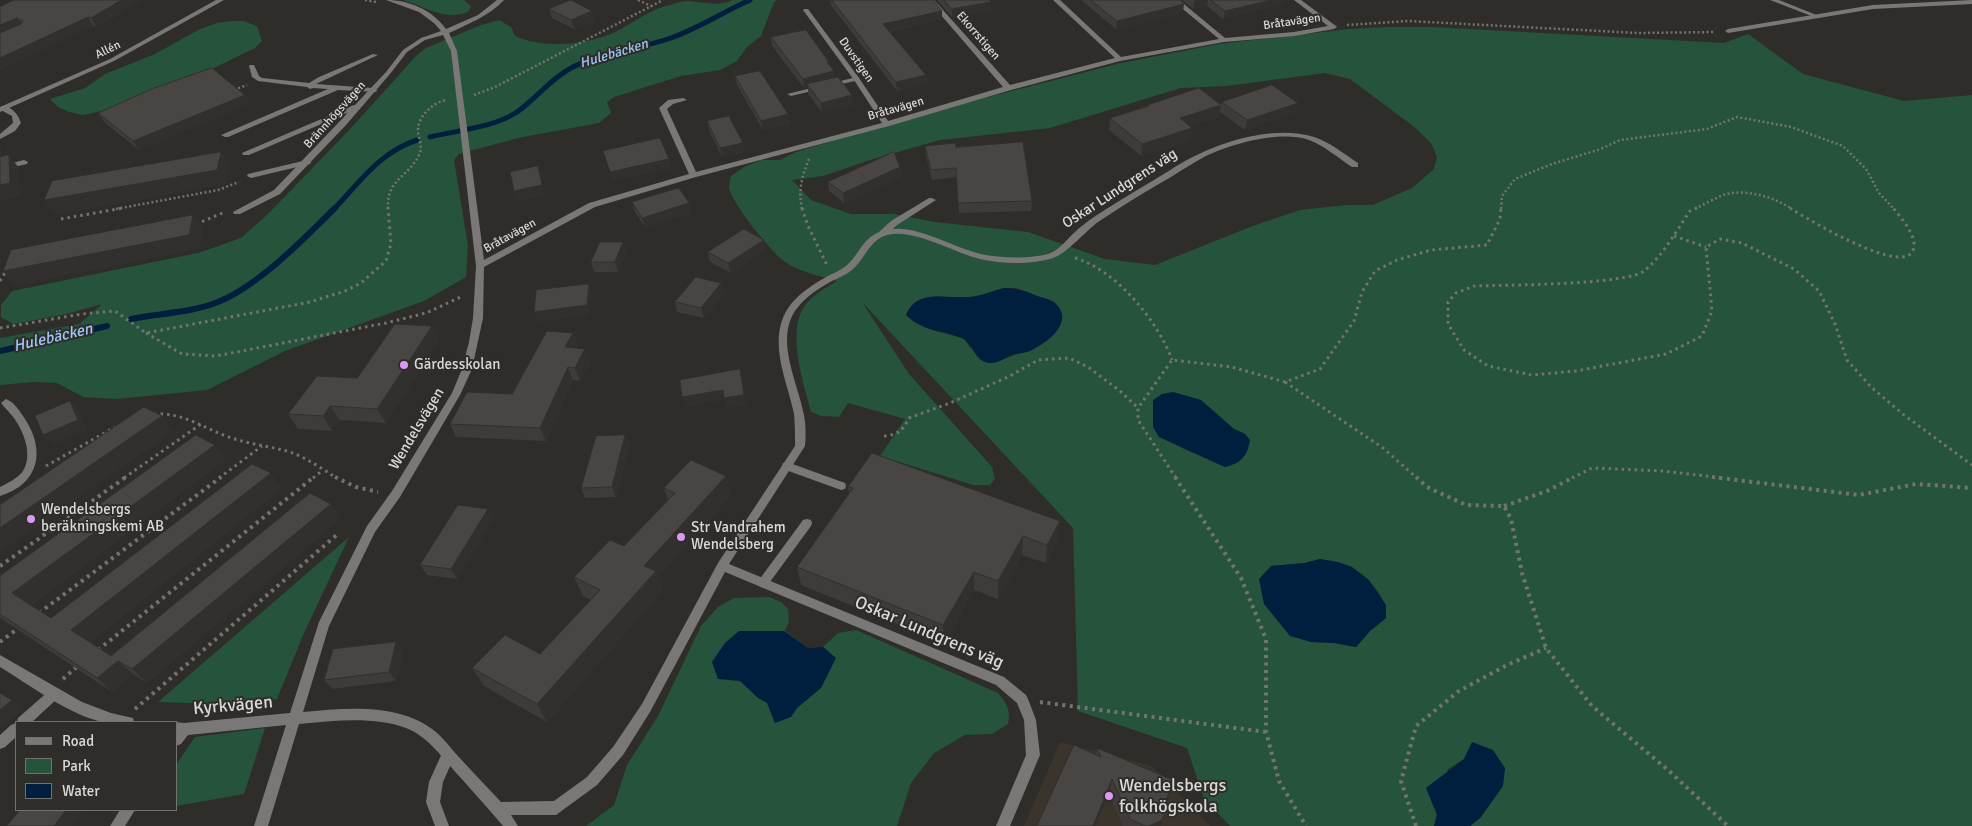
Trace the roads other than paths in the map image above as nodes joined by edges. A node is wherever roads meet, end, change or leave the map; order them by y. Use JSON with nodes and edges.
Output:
{"nodes":[{"id":1,"x":221,"y":0,"type":"edge"},
{"id":2,"x":389,"y":0,"type":"edge"},
{"id":3,"x":502,"y":0,"type":"edge"},
{"id":4,"x":931,"y":0,"type":"edge"},
{"id":5,"x":1056,"y":0,"type":"edge"},
{"id":6,"x":1175,"y":0,"type":"edge"},
{"id":7,"x":1297,"y":0,"type":"edge"},
{"id":8,"x":1773,"y":0,"type":"edge"},
{"id":9,"x":1972,"y":2,"type":"edge"},
{"id":10,"x":806,"y":10,"type":"dead end"},
{"id":11,"x":1816,"y":16,"type":"junction"},
{"id":12,"x":446,"y":32,"type":"junction"},
{"id":13,"x":1728,"y":32,"type":"road end"},
{"id":14,"x":1224,"y":40,"type":"junction"},
{"id":15,"x":375,"y":55,"type":"dead end"},
{"id":16,"x":1120,"y":59,"type":"junction"},
{"id":17,"x":252,"y":66,"type":"dead end"},
{"id":18,"x":857,"y":79,"type":"junction"},
{"id":19,"x":310,"y":87,"type":"junction"},
{"id":20,"x":338,"y":88,"type":"junction"},
{"id":21,"x":1008,"y":88,"type":"junction"},
{"id":22,"x":373,"y":90,"type":"junction"},
{"id":23,"x":791,"y":94,"type":"dead end"},
{"id":24,"x":683,"y":100,"type":"dead end"},
{"id":25,"x":357,"y":107,"type":"junction"},
{"id":26,"x":2,"y":109,"type":"edge"},
{"id":27,"x":886,"y":124,"type":"junction"},
{"id":28,"x":225,"y":135,"type":"dead end"},
{"id":29,"x":0,"y":136,"type":"edge"},
{"id":30,"x":246,"y":154,"type":"dead end"},
{"id":31,"x":24,"y":162,"type":"dead end"},
{"id":32,"x":307,"y":162,"type":"junction"},
{"id":33,"x":1355,"y":165,"type":"dead end"},
{"id":34,"x":0,"y":168,"type":"edge"},
{"id":35,"x":693,"y":175,"type":"junction"},
{"id":36,"x":251,"y":176,"type":"road end"},
{"id":37,"x":932,"y":200,"type":"dead end"},
{"id":38,"x":237,"y":212,"type":"road end"},
{"id":39,"x":882,"y":234,"type":"junction"},
{"id":40,"x":480,"y":266,"type":"junction"},
{"id":41,"x":6,"y":403,"type":"dead end"},
{"id":42,"x":788,"y":466,"type":"junction"},
{"id":43,"x":841,"y":486,"type":"dead end"},
{"id":44,"x":0,"y":492,"type":"edge"},
{"id":45,"x":807,"y":523,"type":"dead end"},
{"id":46,"x":722,"y":566,"type":"junction"},
{"id":47,"x":763,"y":583,"type":"junction"},
{"id":48,"x":0,"y":660,"type":"edge"},
{"id":49,"x":51,"y":692,"type":"junction"},
{"id":50,"x":294,"y":719,"type":"junction"},
{"id":51,"x":24,"y":721,"type":"edge"},
{"id":52,"x":121,"y":721,"type":"edge"},
{"id":53,"x":180,"y":728,"type":"edge"},
{"id":54,"x":15,"y":730,"type":"edge"},
{"id":55,"x":0,"y":743,"type":"edge"},
{"id":56,"x":448,"y":755,"type":"junction"},
{"id":57,"x":498,"y":809,"type":"junction"},
{"id":58,"x":127,"y":811,"type":"edge"},
{"id":59,"x":117,"y":826,"type":"edge"},
{"id":60,"x":261,"y":826,"type":"edge"},
{"id":61,"x":442,"y":826,"type":"edge"},
{"id":62,"x":511,"y":826,"type":"edge"},
{"id":63,"x":1003,"y":826,"type":"edge"}],
"edges":[{"from":1,"to":26,"type":"street","name":"Allén"},
{"from":2,"to":12,"type":"street","name":"Wendelsvägen"},
{"from":3,"to":12,"type":"street","name":"Brännhögsvägen"},
{"from":4,"to":21,"type":"street","name":"Ekorrstigen"},
{"from":5,"to":16,"type":"street"},
{"from":6,"to":14,"type":"street"},
{"from":7,"to":14,"type":"street","name":"Bråtavägen"},
{"from":8,"to":11,"type":"street"},
{"from":9,"to":11,"type":"street"},
{"from":10,"to":18,"type":"street","name":"Duvstigen"},
{"from":11,"to":13,"type":"street"},
{"from":12,"to":22,"type":"street","name":"Brännhögsvägen"},
{"from":12,"to":40,"type":"street","name":"Wendelsvägen"},
{"from":14,"to":16,"type":"street","name":"Bråtavägen"},
{"from":15,"to":19,"type":"street"},
{"from":16,"to":21,"type":"street","name":"Bråtavägen"},
{"from":17,"to":19,"type":"street"},
{"from":18,"to":23,"type":"street"},
{"from":18,"to":27,"type":"street","name":"Duvstigen"},
{"from":19,"to":20,"type":"street"},
{"from":20,"to":22,"type":"street"},
{"from":20,"to":28,"type":"street"},
{"from":21,"to":27,"type":"street","name":"Bråtavägen"},
{"from":22,"to":25,"type":"street","name":"Brännhögsvägen"},
{"from":24,"to":35,"type":"street"},
{"from":25,"to":30,"type":"street"},
{"from":25,"to":32,"type":"street","name":"Brännhögsvägen"},
{"from":26,"to":29,"type":"street"},
{"from":27,"to":35,"type":"street","name":"Bråtavägen"},
{"from":31,"to":34,"type":"street"},
{"from":32,"to":36,"type":"street"},
{"from":32,"to":38,"type":"street","name":"Brännhögsvägen"},
{"from":33,"to":39,"type":"street","name":"Oskar Lundgrens väg"},
{"from":35,"to":40,"type":"street","name":"Bråtavägen"},
{"from":37,"to":39,"type":"street"},
{"from":39,"to":42,"type":"street"},
{"from":40,"to":50,"type":"street","name":"Wendelsvägen"},
{"from":41,"to":44,"type":"street"},
{"from":42,"to":43,"type":"street"},
{"from":42,"to":46,"type":"street"},
{"from":45,"to":47,"type":"street"},
{"from":46,"to":47,"type":"street","name":"Oskar Lundgrens väg"},
{"from":46,"to":57,"type":"street"},
{"from":47,"to":63,"type":"street","name":"Oskar Lundgrens väg"},
{"from":48,"to":49,"type":"street"},
{"from":49,"to":51,"type":"street"},
{"from":49,"to":52,"type":"street"},
{"from":50,"to":53,"type":"street","name":"Kyrkvägen"},
{"from":50,"to":56,"type":"street"},
{"from":50,"to":60,"type":"street","name":"Wendelsvägen"},
{"from":54,"to":55,"type":"street"},
{"from":56,"to":57,"type":"street"},
{"from":56,"to":61,"type":"street"},
{"from":57,"to":62,"type":"street"},
{"from":58,"to":59,"type":"street"}]}
